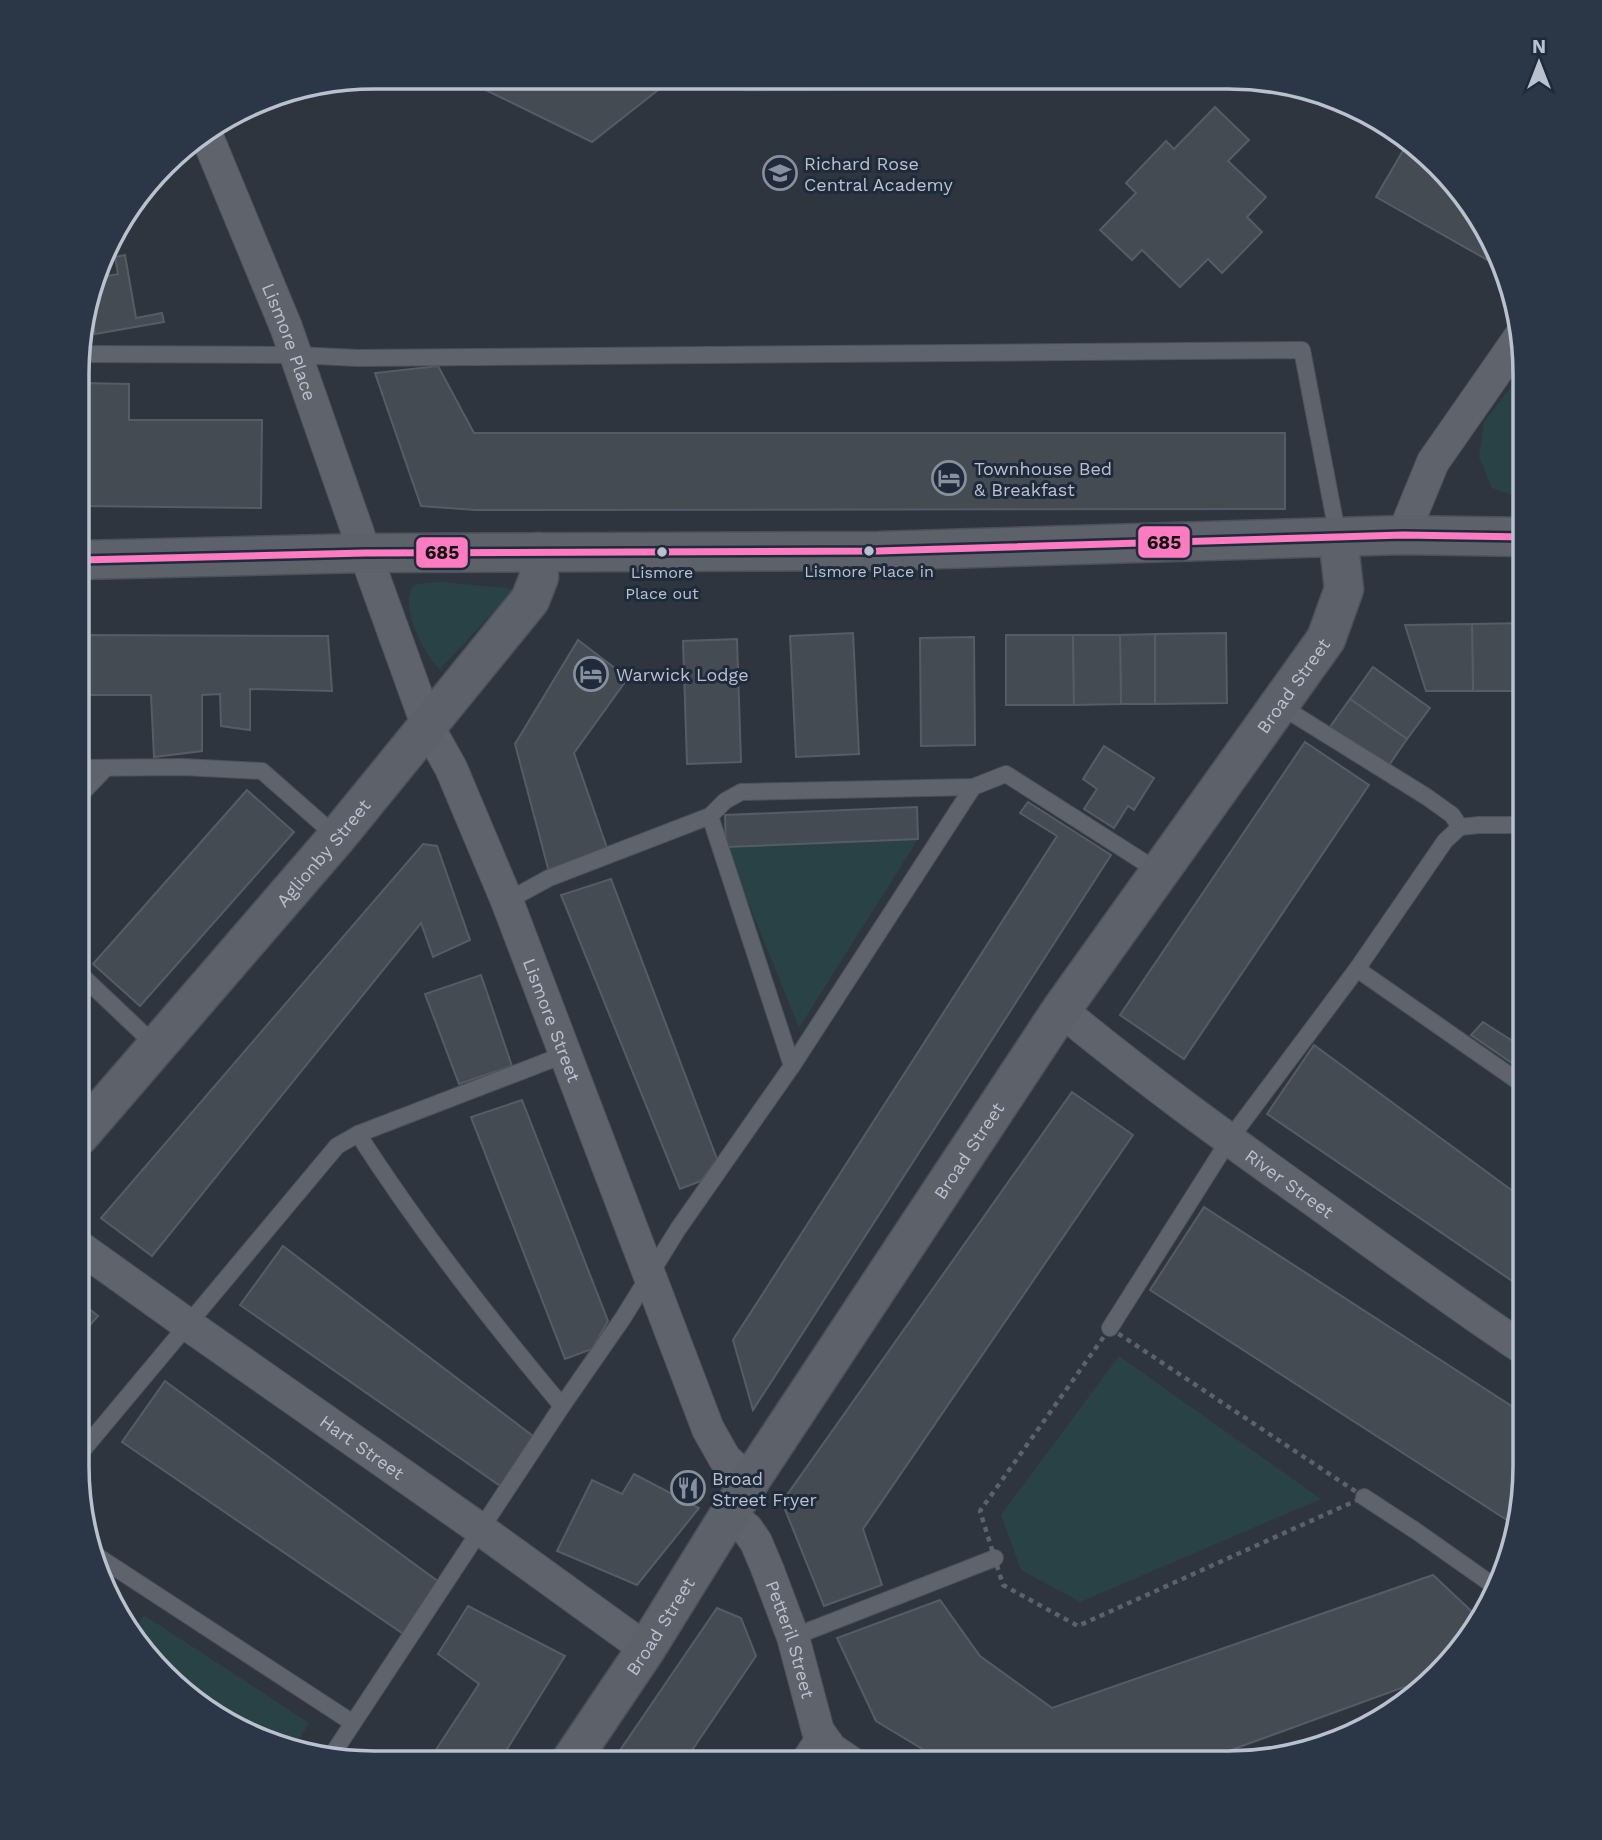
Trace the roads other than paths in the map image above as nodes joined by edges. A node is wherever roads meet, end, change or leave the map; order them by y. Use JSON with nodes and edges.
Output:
{"nodes":[{"id":1,"x":209,"y":142,"type":"edge"},
{"id":2,"x":1511,"y":349,"type":"edge"},
{"id":3,"x":90,"y":354,"type":"edge"},
{"id":4,"x":296,"y":355,"type":"junction"},
{"id":5,"x":1403,"y":535,"type":"junction"},
{"id":6,"x":1338,"y":537,"type":"junction"},
{"id":7,"x":1513,"y":537,"type":"edge"},
{"id":8,"x":538,"y":552,"type":"junction"},
{"id":9,"x":365,"y":553,"type":"junction"},
{"id":10,"x":89,"y":560,"type":"edge"},
{"id":11,"x":1279,"y":705,"type":"junction"},
{"id":12,"x":428,"y":727,"type":"junction"},
{"id":13,"x":89,"y":768,"type":"edge"},
{"id":14,"x":106,"y":768,"type":"junction"},
{"id":15,"x":89,"y":786,"type":"edge"},
{"id":16,"x":973,"y":787,"type":"junction"},
{"id":17,"x":710,"y":816,"type":"junction"},
{"id":18,"x":1513,"y":825,"type":"edge"},
{"id":19,"x":1461,"y":827,"type":"junction"},
{"id":20,"x":337,"y":837,"type":"junction"},
{"id":21,"x":1161,"y":873,"type":"junction"},
{"id":22,"x":507,"y":901,"type":"junction"},
{"id":23,"x":1357,"y":969,"type":"junction"},
{"id":24,"x":89,"y":982,"type":"edge"},
{"id":25,"x":1061,"y":1010,"type":"junction"},
{"id":26,"x":157,"y":1047,"type":"junction"},
{"id":27,"x":566,"y":1054,"type":"junction"},
{"id":28,"x":792,"y":1066,"type":"junction"},
{"id":29,"x":1513,"y":1078,"type":"edge"},
{"id":30,"x":89,"y":1125,"type":"edge"},
{"id":31,"x":358,"y":1134,"type":"junction"},
{"id":32,"x":1229,"y":1140,"type":"junction"},
{"id":33,"x":89,"y":1254,"type":"edge"},
{"id":34,"x":649,"y":1277,"type":"junction"},
{"id":35,"x":187,"y":1324,"type":"junction"},
{"id":36,"x":1110,"y":1328,"type":"road end"},
{"id":37,"x":1513,"y":1342,"type":"edge"},
{"id":38,"x":562,"y":1406,"type":"junction"},
{"id":39,"x":89,"y":1442,"type":"edge"},
{"id":40,"x":750,"y":1481,"type":"junction"},
{"id":41,"x":1364,"y":1497,"type":"road end"},
{"id":42,"x":729,"y":1515,"type":"junction"},
{"id":43,"x":480,"y":1529,"type":"junction"},
{"id":44,"x":995,"y":1558,"type":"road end"},
{"id":45,"x":105,"y":1561,"type":"edge"},
{"id":46,"x":1488,"y":1582,"type":"edge"},
{"id":47,"x":793,"y":1637,"type":"junction"},
{"id":48,"x":646,"y":1649,"type":"junction"},
{"id":49,"x":353,"y":1723,"type":"junction"},
{"id":50,"x":818,"y":1731,"type":"junction"},
{"id":51,"x":337,"y":1748,"type":"edge"},
{"id":52,"x":577,"y":1751,"type":"edge"},
{"id":53,"x":804,"y":1751,"type":"edge"},
{"id":54,"x":834,"y":1751,"type":"edge"}],
"edges":[{"from":1,"to":4,"type":"street","name":"Lismore Place"},
{"from":2,"to":5,"type":"street"},
{"from":3,"to":4,"type":"lane"},
{"from":4,"to":6,"type":"lane"},
{"from":4,"to":9,"type":"street","name":"Lismore Place"},
{"from":5,"to":6,"type":"street"},
{"from":5,"to":7,"type":"street"},
{"from":6,"to":8,"type":"street"},
{"from":6,"to":11,"type":"street","name":"Broad Street"},
{"from":8,"to":9,"type":"street"},
{"from":8,"to":12,"type":"street","name":"Aglionby Street"},
{"from":9,"to":10,"type":"street"},
{"from":9,"to":12,"type":"street","name":"Lismore Street"},
{"from":11,"to":19,"type":"lane"},
{"from":11,"to":21,"type":"street","name":"Broad Street"},
{"from":12,"to":20,"type":"street","name":"Aglionby Street"},
{"from":12,"to":22,"type":"street","name":"Lismore Street"},
{"from":13,"to":14,"type":"lane"},
{"from":14,"to":15,"type":"lane"},
{"from":14,"to":20,"type":"lane"},
{"from":16,"to":17,"type":"lane"},
{"from":16,"to":21,"type":"lane"},
{"from":16,"to":28,"type":"lane"},
{"from":17,"to":22,"type":"lane"},
{"from":17,"to":28,"type":"lane"},
{"from":18,"to":19,"type":"lane"},
{"from":19,"to":23,"type":"lane"},
{"from":20,"to":26,"type":"street","name":"Aglionby Street"},
{"from":21,"to":25,"type":"street","name":"Broad Street"},
{"from":22,"to":27,"type":"street","name":"Lismore Street"},
{"from":23,"to":29,"type":"lane"},
{"from":23,"to":32,"type":"lane"},
{"from":24,"to":26,"type":"lane"},
{"from":25,"to":32,"type":"street","name":"River Street"},
{"from":25,"to":40,"type":"street","name":"Broad Street"},
{"from":26,"to":30,"type":"street","name":"Aglionby Street"},
{"from":27,"to":31,"type":"lane"},
{"from":27,"to":34,"type":"street","name":"Lismore Street"},
{"from":28,"to":34,"type":"lane"},
{"from":31,"to":35,"type":"lane"},
{"from":31,"to":38,"type":"lane"},
{"from":32,"to":36,"type":"lane"},
{"from":32,"to":37,"type":"street","name":"River Street"},
{"from":33,"to":35,"type":"street","name":"Hart Street"},
{"from":34,"to":38,"type":"lane"},
{"from":34,"to":40,"type":"street","name":"Lismore Street"},
{"from":35,"to":39,"type":"lane"},
{"from":35,"to":43,"type":"street","name":"Hart Street"},
{"from":38,"to":43,"type":"lane"},
{"from":40,"to":42,"type":"street","name":"Broad Street"},
{"from":41,"to":46,"type":"lane"},
{"from":42,"to":47,"type":"street","name":"Petteril Street"},
{"from":42,"to":48,"type":"street","name":"Broad Street"},
{"from":43,"to":48,"type":"street","name":"Hart Street"},
{"from":43,"to":49,"type":"lane"},
{"from":44,"to":47,"type":"lane"},
{"from":45,"to":49,"type":"lane"},
{"from":47,"to":50,"type":"street","name":"Petteril Street"},
{"from":48,"to":52,"type":"street","name":"Broad Street"},
{"from":49,"to":51,"type":"lane"},
{"from":50,"to":53,"type":"lane"},
{"from":50,"to":54,"type":"street","name":"Petteril Street"}]}
